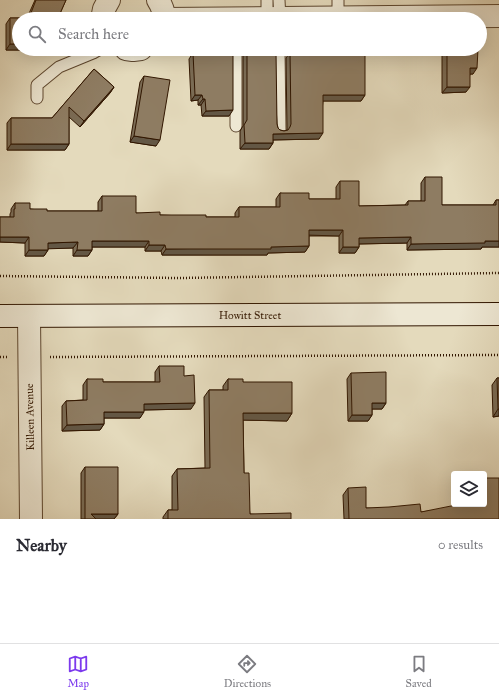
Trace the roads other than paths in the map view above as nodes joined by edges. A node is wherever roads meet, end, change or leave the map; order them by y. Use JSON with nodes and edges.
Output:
{"nodes":[{"id":1,"x":108,"y":0,"type":"edge"},
{"id":2,"x":158,"y":0,"type":"edge"},
{"id":3,"x":338,"y":9,"type":"edge"},
{"id":4,"x":274,"y":11,"type":"edge"},
{"id":5,"x":103,"y":12,"type":"edge"},
{"id":6,"x":164,"y":12,"type":"edge"},
{"id":7,"x":407,"y":12,"type":"edge"},
{"id":8,"x":487,"y":15,"type":"edge"},
{"id":9,"x":499,"y":16,"type":"edge"},
{"id":10,"x":86,"y":56,"type":"edge"},
{"id":11,"x":236,"y":56,"type":"edge"},
{"id":12,"x":280,"y":56,"type":"edge"},
{"id":13,"x":37,"y":98,"type":"dead end"},
{"id":14,"x":236,"y":126,"type":"dead end"},
{"id":15,"x":280,"y":130,"type":"edge"},
{"id":16,"x":499,"y":314,"type":"edge"},
{"id":17,"x":0,"y":316,"type":"edge"},
{"id":18,"x":29,"y":316,"type":"junction"},
{"id":19,"x":31,"y":519,"type":"edge"}],
"edges":[{"from":1,"to":5,"type":"street"},
{"from":2,"to":6,"type":"street"},
{"from":3,"to":4,"type":"street"},
{"from":3,"to":7,"type":"street"},
{"from":8,"to":9,"type":"street"},
{"from":10,"to":13,"type":"lane"},
{"from":11,"to":14,"type":"lane"},
{"from":12,"to":15,"type":"lane"},
{"from":16,"to":18,"type":"street","name":"Howitt Street"},
{"from":17,"to":18,"type":"street","name":"Howitt Street"},
{"from":18,"to":19,"type":"street","name":"Killeen Avenue"}]}
